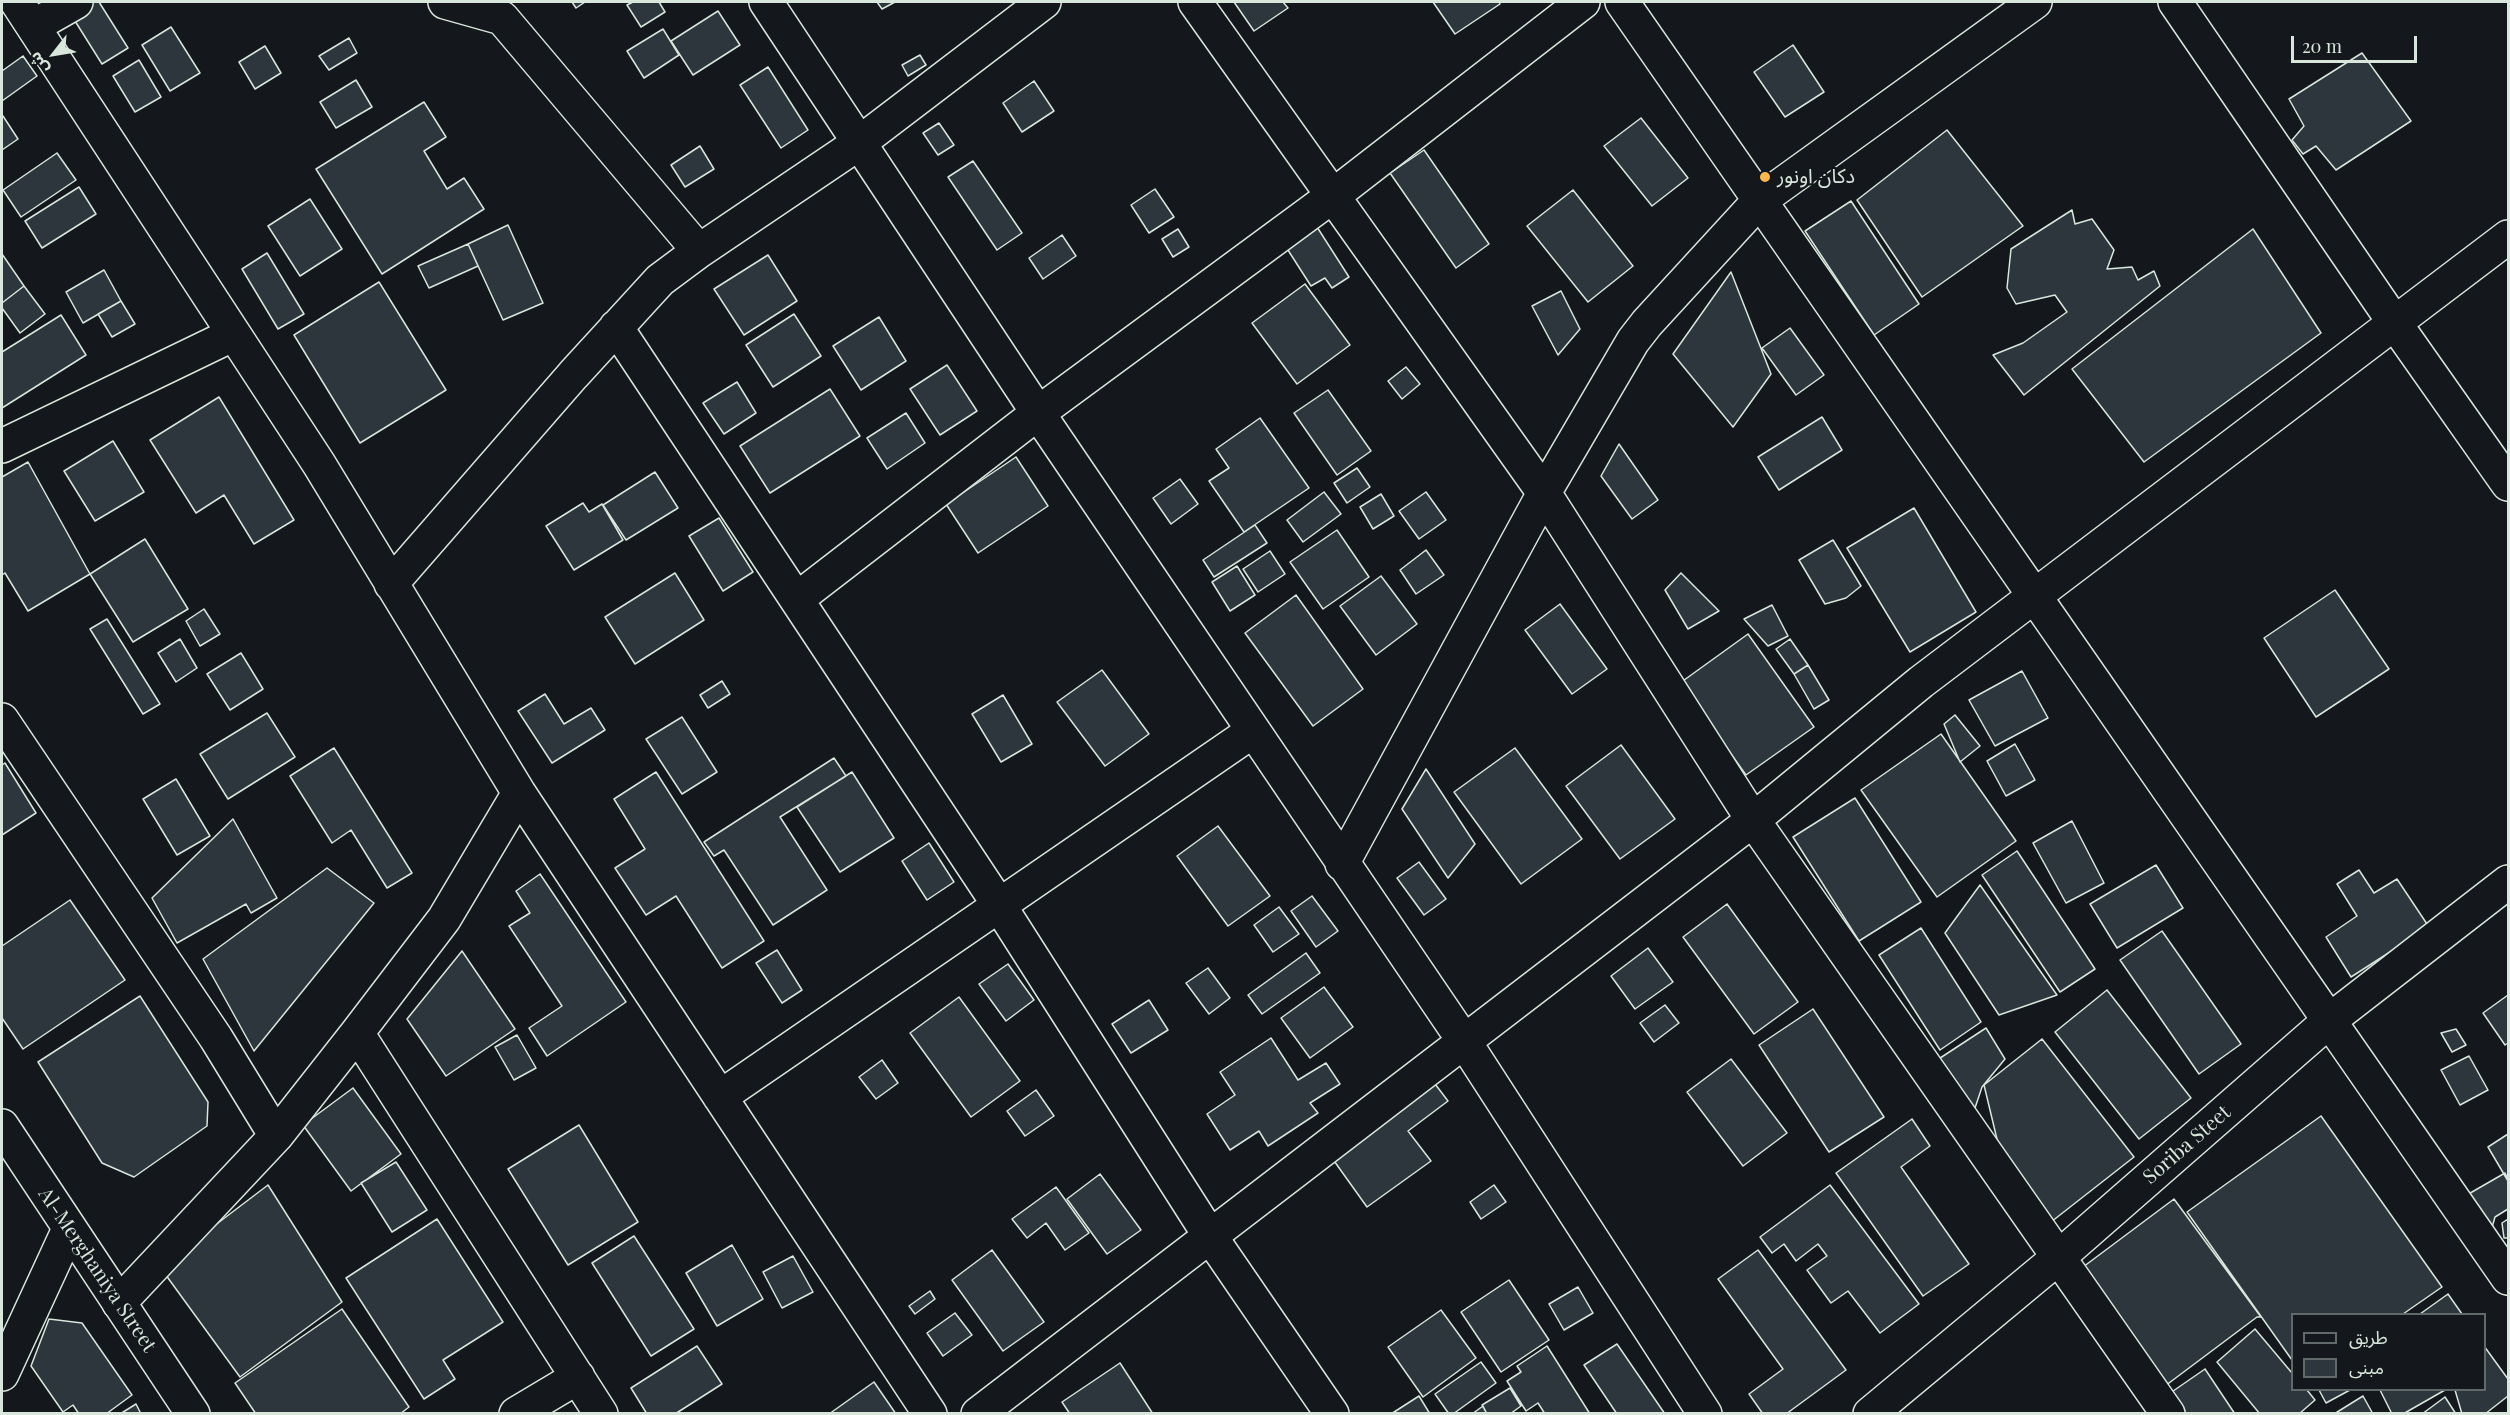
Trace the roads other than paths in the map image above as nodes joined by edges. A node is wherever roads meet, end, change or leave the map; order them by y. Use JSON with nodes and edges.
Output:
{"nodes":[{"id":1,"x":76,"y":2,"type":"edge"},
{"id":2,"x":445,"y":2,"type":"edge"},
{"id":3,"x":766,"y":2,"type":"edge"},
{"id":4,"x":1044,"y":2,"type":"edge"},
{"id":5,"x":1195,"y":2,"type":"edge"},
{"id":6,"x":1583,"y":2,"type":"edge"},
{"id":7,"x":1622,"y":2,"type":"edge"},
{"id":8,"x":2035,"y":2,"type":"edge"},
{"id":9,"x":2175,"y":2,"type":"edge"},
{"id":10,"x":26,"y":14,"type":"edge"},
{"id":11,"x":859,"y":143,"type":"junction"},
{"id":12,"x":1334,"y":195,"type":"junction"},
{"id":13,"x":1759,"y":201,"type":"junction"},
{"id":14,"x":2508,"y":237,"type":"edge"},
{"id":15,"x":699,"y":251,"type":"junction"},
{"id":16,"x":2394,"y":322,"type":"junction"},
{"id":17,"x":616,"y":327,"type":"junction"},
{"id":18,"x":234,"y":334,"type":"junction"},
{"id":19,"x":1038,"y":413,"type":"junction"},
{"id":20,"x":2,"y":446,"type":"edge"},
{"id":21,"x":2508,"y":484,"type":"edge"},
{"id":22,"x":1544,"y":493,"type":"junction"},
{"id":23,"x":391,"y":584,"type":"junction"},
{"id":24,"x":2034,"y":596,"type":"junction"},
{"id":25,"x":797,"y":599,"type":"junction"},
{"id":26,"x":2,"y":720,"type":"edge"},
{"id":27,"x":1253,"y":731,"type":"junction"},
{"id":28,"x":519,"y":793,"type":"junction"},
{"id":29,"x":1753,"y":820,"type":"junction"},
{"id":30,"x":1342,"y":864,"type":"junction"},
{"id":31,"x":2508,"y":882,"type":"edge"},
{"id":32,"x":999,"y":905,"type":"junction"},
{"id":33,"x":2330,"y":1020,"type":"junction"},
{"id":34,"x":357,"y":1033,"type":"junction"},
{"id":35,"x":1464,"y":1041,"type":"junction"},
{"id":36,"x":720,"y":1097,"type":"junction"},
{"id":37,"x":2,"y":1126,"type":"edge"},
{"id":38,"x":276,"y":1136,"type":"junction"},
{"id":39,"x":69,"y":1229,"type":"junction"},
{"id":40,"x":1210,"y":1236,"type":"junction"},
{"id":41,"x":2060,"y":1257,"type":"junction"},
{"id":42,"x":2508,"y":1278,"type":"edge"},
{"id":43,"x":119,"y":1303,"type":"junction"},
{"id":44,"x":2,"y":1374,"type":"edge"},
{"id":45,"x":578,"y":1377,"type":"junction"},
{"id":46,"x":193,"y":1413,"type":"edge"},
{"id":47,"x":516,"y":1413,"type":"edge"},
{"id":48,"x":601,"y":1413,"type":"edge"},
{"id":49,"x":930,"y":1413,"type":"edge"},
{"id":50,"x":978,"y":1413,"type":"edge"},
{"id":51,"x":1332,"y":1413,"type":"edge"},
{"id":52,"x":1706,"y":1413,"type":"edge"},
{"id":53,"x":1870,"y":1413,"type":"edge"},
{"id":54,"x":2168,"y":1413,"type":"edge"}],
"edges":[{"from":1,"to":10,"type":"street"},
{"from":2,"to":15,"type":"street"},
{"from":3,"to":11,"type":"street"},
{"from":4,"to":11,"type":"street"},
{"from":5,"to":12,"type":"street"},
{"from":6,"to":12,"type":"street"},
{"from":7,"to":13,"type":"street"},
{"from":8,"to":13,"type":"street"},
{"from":9,"to":16,"type":"street"},
{"from":10,"to":18,"type":"street"},
{"from":11,"to":15,"type":"street"},
{"from":11,"to":19,"type":"street"},
{"from":12,"to":19,"type":"street"},
{"from":12,"to":22,"type":"street"},
{"from":13,"to":22,"type":"street"},
{"from":13,"to":24,"type":"street"},
{"from":14,"to":16,"type":"street"},
{"from":15,"to":17,"type":"street"},
{"from":16,"to":21,"type":"street"},
{"from":16,"to":24,"type":"street"},
{"from":17,"to":23,"type":"street"},
{"from":17,"to":25,"type":"street"},
{"from":18,"to":20,"type":"street"},
{"from":18,"to":23,"type":"street"},
{"from":19,"to":25,"type":"street"},
{"from":19,"to":27,"type":"street"},
{"from":22,"to":29,"type":"street"},
{"from":22,"to":30,"type":"street"},
{"from":23,"to":28,"type":"street"},
{"from":24,"to":29,"type":"street"},
{"from":24,"to":33,"type":"street"},
{"from":25,"to":32,"type":"street"},
{"from":26,"to":38,"type":"street"},
{"from":27,"to":30,"type":"street"},
{"from":27,"to":32,"type":"street"},
{"from":28,"to":34,"type":"street"},
{"from":28,"to":36,"type":"street"},
{"from":29,"to":35,"type":"street"},
{"from":29,"to":41,"type":"street"},
{"from":30,"to":35,"type":"street"},
{"from":31,"to":33,"type":"street","name":"Soriba Steet"},
{"from":32,"to":36,"type":"street"},
{"from":32,"to":40,"type":"street"},
{"from":33,"to":41,"type":"street","name":"Soriba Steet"},
{"from":33,"to":42,"type":"street"},
{"from":34,"to":38,"type":"street"},
{"from":34,"to":45,"type":"street"},
{"from":35,"to":40,"type":"street"},
{"from":35,"to":52,"type":"street"},
{"from":36,"to":49,"type":"street"},
{"from":37,"to":39,"type":"street","name":"Al-Merghaniya Street"},
{"from":38,"to":43,"type":"street"},
{"from":39,"to":43,"type":"street","name":"Al-Merghaniya Street"},
{"from":39,"to":44,"type":"street"},
{"from":40,"to":50,"type":"street"},
{"from":40,"to":51,"type":"street"},
{"from":41,"to":53,"type":"street","name":"Soriba Steet"},
{"from":41,"to":54,"type":"street"},
{"from":43,"to":46,"type":"street","name":"Al-Merghaniya Street"},
{"from":45,"to":47,"type":"street"},
{"from":45,"to":48,"type":"street"}]}
